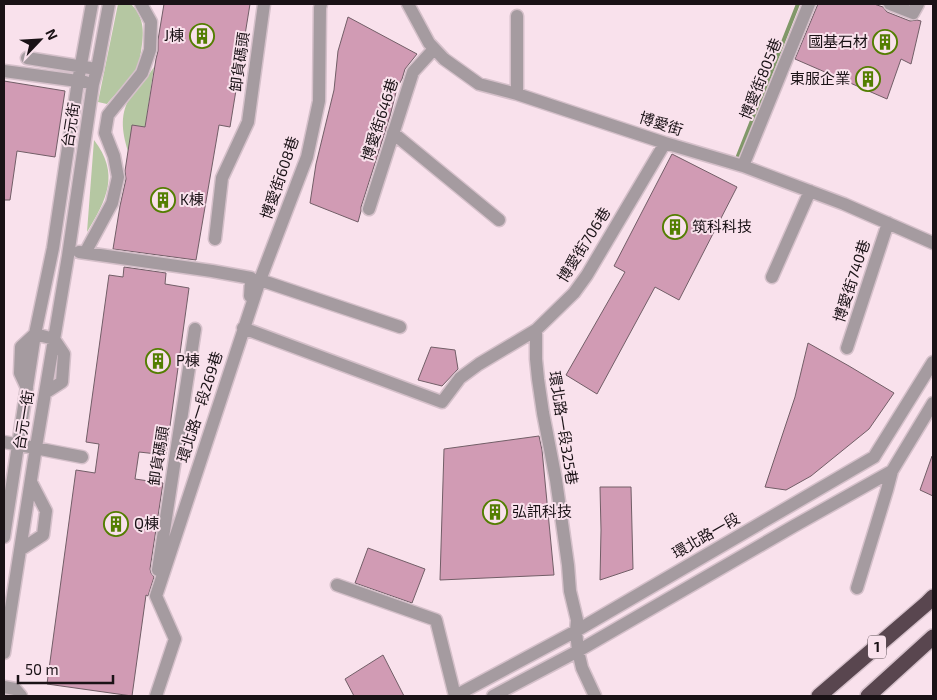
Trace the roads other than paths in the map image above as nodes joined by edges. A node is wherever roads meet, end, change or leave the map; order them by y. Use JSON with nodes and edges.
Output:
{"nodes":[{"id":1,"x":92,"y":4,"type":"edge"},
{"id":2,"x":109,"y":4,"type":"edge"},
{"id":3,"x":141,"y":4,"type":"edge"},
{"id":4,"x":264,"y":4,"type":"edge"},
{"id":5,"x":321,"y":4,"type":"edge"},
{"id":6,"x":408,"y":4,"type":"edge"},
{"id":7,"x":809,"y":4,"type":"edge"},
{"id":8,"x":890,"y":4,"type":"edge"},
{"id":9,"x":918,"y":4,"type":"edge"},
{"id":10,"x":517,"y":16,"type":"dead end"},
{"id":11,"x":434,"y":49,"type":"junction"},
{"id":12,"x":28,"y":58,"type":"dead end"},
{"id":13,"x":81,"y":66,"type":"junction"},
{"id":14,"x":97,"y":69,"type":"junction"},
{"id":15,"x":4,"y":70,"type":"edge"},
{"id":16,"x":78,"y":81,"type":"junction"},
{"id":17,"x":93,"y":84,"type":"junction"},
{"id":18,"x":518,"y":94,"type":"junction"},
{"id":19,"x":88,"y":120,"type":"junction"},
{"id":20,"x":106,"y":123,"type":"junction"},
{"id":21,"x":393,"y":133,"type":"junction"},
{"id":22,"x":665,"y":143,"type":"junction"},
{"id":23,"x":743,"y":166,"type":"junction"},
{"id":24,"x":810,"y":191,"type":"junction"},
{"id":25,"x":369,"y":209,"type":"dead end"},
{"id":26,"x":499,"y":220,"type":"dead end"},
{"id":27,"x":888,"y":223,"type":"junction"},
{"id":28,"x":215,"y":239,"type":"dead end"},
{"id":29,"x":933,"y":243,"type":"edge"},
{"id":30,"x":53,"y":248,"type":"junction"},
{"id":31,"x":69,"y":251,"type":"junction"},
{"id":32,"x":85,"y":253,"type":"junction"},
{"id":33,"x":772,"y":277,"type":"dead end"},
{"id":34,"x":260,"y":280,"type":"junction"},
{"id":35,"x":248,"y":314,"type":"junction"},
{"id":36,"x":400,"y":327,"type":"dead end"},
{"id":37,"x":243,"y":328,"type":"junction"},
{"id":38,"x":195,"y":329,"type":"dead end"},
{"id":39,"x":536,"y":330,"type":"junction"},
{"id":40,"x":35,"y":334,"type":"junction"},
{"id":41,"x":54,"y":339,"type":"junction"},
{"id":42,"x":847,"y":348,"type":"dead end"},
{"id":43,"x":933,"y":362,"type":"edge"},
{"id":44,"x":933,"y":402,"type":"edge"},
{"id":45,"x":4,"y":442,"type":"edge"},
{"id":46,"x":18,"y":445,"type":"junction"},
{"id":47,"x":36,"y":448,"type":"junction"},
{"id":48,"x":82,"y":457,"type":"dead end"},
{"id":49,"x":892,"y":471,"type":"junction"},
{"id":50,"x":30,"y":482,"type":"junction"},
{"id":51,"x":4,"y":537,"type":"edge"},
{"id":52,"x":20,"y":550,"type":"junction"},
{"id":53,"x":337,"y":585,"type":"dead end"},
{"id":54,"x":9,"y":586,"type":"edge"},
{"id":55,"x":159,"y":587,"type":"junction"},
{"id":56,"x":857,"y":588,"type":"dead end"},
{"id":57,"x":933,"y":597,"type":"edge"},
{"id":58,"x":576,"y":631,"type":"junction"},
{"id":59,"x":933,"y":637,"type":"edge"},
{"id":60,"x":578,"y":650,"type":"junction"},
{"id":61,"x":4,"y":653,"type":"edge"},
{"id":62,"x":4,"y":689,"type":"edge"},
{"id":63,"x":12,"y":696,"type":"edge"},
{"id":64,"x":21,"y":696,"type":"edge"},
{"id":65,"x":156,"y":696,"type":"edge"},
{"id":66,"x":455,"y":696,"type":"edge"},
{"id":67,"x":493,"y":696,"type":"edge"},
{"id":68,"x":595,"y":696,"type":"edge"},
{"id":69,"x":819,"y":696,"type":"edge"},
{"id":70,"x":868,"y":696,"type":"edge"}],
"edges":[{"from":1,"to":13,"type":"street","name":"台元街"},
{"from":2,"to":14,"type":"street","name":"台元街"},
{"from":3,"to":20,"type":"street"},
{"from":4,"to":28,"type":"street","name":"卸貨碼頭"},
{"from":5,"to":34,"type":"street","name":"博愛街608巷"},
{"from":6,"to":11,"type":"street","name":"博愛街"},
{"from":7,"to":23,"type":"street","name":"博愛街805巷"},
{"from":8,"to":9,"type":"street"},
{"from":10,"to":18,"type":"street"},
{"from":11,"to":18,"type":"street","name":"博愛街"},
{"from":11,"to":21,"type":"street","name":"博愛街646巷"},
{"from":12,"to":13,"type":"street"},
{"from":13,"to":14,"type":"street"},
{"from":13,"to":16,"type":"street","name":"台元街"},
{"from":14,"to":17,"type":"street","name":"台元街"},
{"from":15,"to":16,"type":"street"},
{"from":16,"to":17,"type":"street"},
{"from":16,"to":30,"type":"street","name":"台元街"},
{"from":17,"to":19,"type":"street","name":"台元街"},
{"from":18,"to":22,"type":"street","name":"博愛街"},
{"from":19,"to":20,"type":"street"},
{"from":19,"to":31,"type":"street","name":"台元街"},
{"from":20,"to":32,"type":"street"},
{"from":21,"to":25,"type":"street","name":"博愛街646巷"},
{"from":21,"to":26,"type":"street"},
{"from":22,"to":23,"type":"street","name":"博愛街"},
{"from":22,"to":39,"type":"street","name":"博愛街706巷"},
{"from":23,"to":24,"type":"street","name":"博愛街"},
{"from":24,"to":27,"type":"street","name":"博愛街"},
{"from":24,"to":33,"type":"street"},
{"from":27,"to":29,"type":"street","name":"博愛街"},
{"from":27,"to":42,"type":"street","name":"博愛街740巷"},
{"from":30,"to":31,"type":"street"},
{"from":30,"to":40,"type":"street"},
{"from":31,"to":32,"type":"street"},
{"from":31,"to":41,"type":"street","name":"台元一街"},
{"from":32,"to":35,"type":"street"},
{"from":34,"to":35,"type":"street","name":"博愛街608巷"},
{"from":34,"to":36,"type":"street"},
{"from":35,"to":37,"type":"street","name":"博愛街608巷"},
{"from":37,"to":39,"type":"street","name":"博愛街706巷"},
{"from":37,"to":55,"type":"street","name":"環北路一段269巷"},
{"from":38,"to":55,"type":"street","name":"卸貨碼頭"},
{"from":39,"to":58,"type":"street","name":"環北路一段325巷"},
{"from":40,"to":41,"type":"street"},
{"from":40,"to":46,"type":"street","name":"台元一街"},
{"from":41,"to":47,"type":"street","name":"台元一街"},
{"from":43,"to":58,"type":"street","name":"環北路一段"},
{"from":44,"to":49,"type":"street"},
{"from":45,"to":46,"type":"street"},
{"from":46,"to":47,"type":"street"},
{"from":46,"to":51,"type":"street","name":"台元一街"},
{"from":47,"to":48,"type":"street"},
{"from":47,"to":50,"type":"street","name":"台元一街"},
{"from":49,"to":56,"type":"street"},
{"from":49,"to":60,"type":"street"},
{"from":50,"to":52,"type":"street","name":"台元一街"},
{"from":50,"to":52,"type":"street"},
{"from":52,"to":54,"type":"street","name":"台元一街"},
{"from":53,"to":66,"type":"street"},
{"from":54,"to":61,"type":"street","name":"台元一街"},
{"from":55,"to":65,"type":"street","name":"環北路一段269巷"},
{"from":57,"to":69,"type":"highway","number":"1"},
{"from":58,"to":60,"type":"street","name":"環北路一段325巷"},
{"from":58,"to":66,"type":"street","name":"環北路一段"},
{"from":59,"to":70,"type":"highway","number":"1"},
{"from":60,"to":67,"type":"street"},
{"from":60,"to":68,"type":"street","name":"環北路一段325巷"},
{"from":62,"to":63,"type":"street"},
{"from":62,"to":64,"type":"street"}]}
